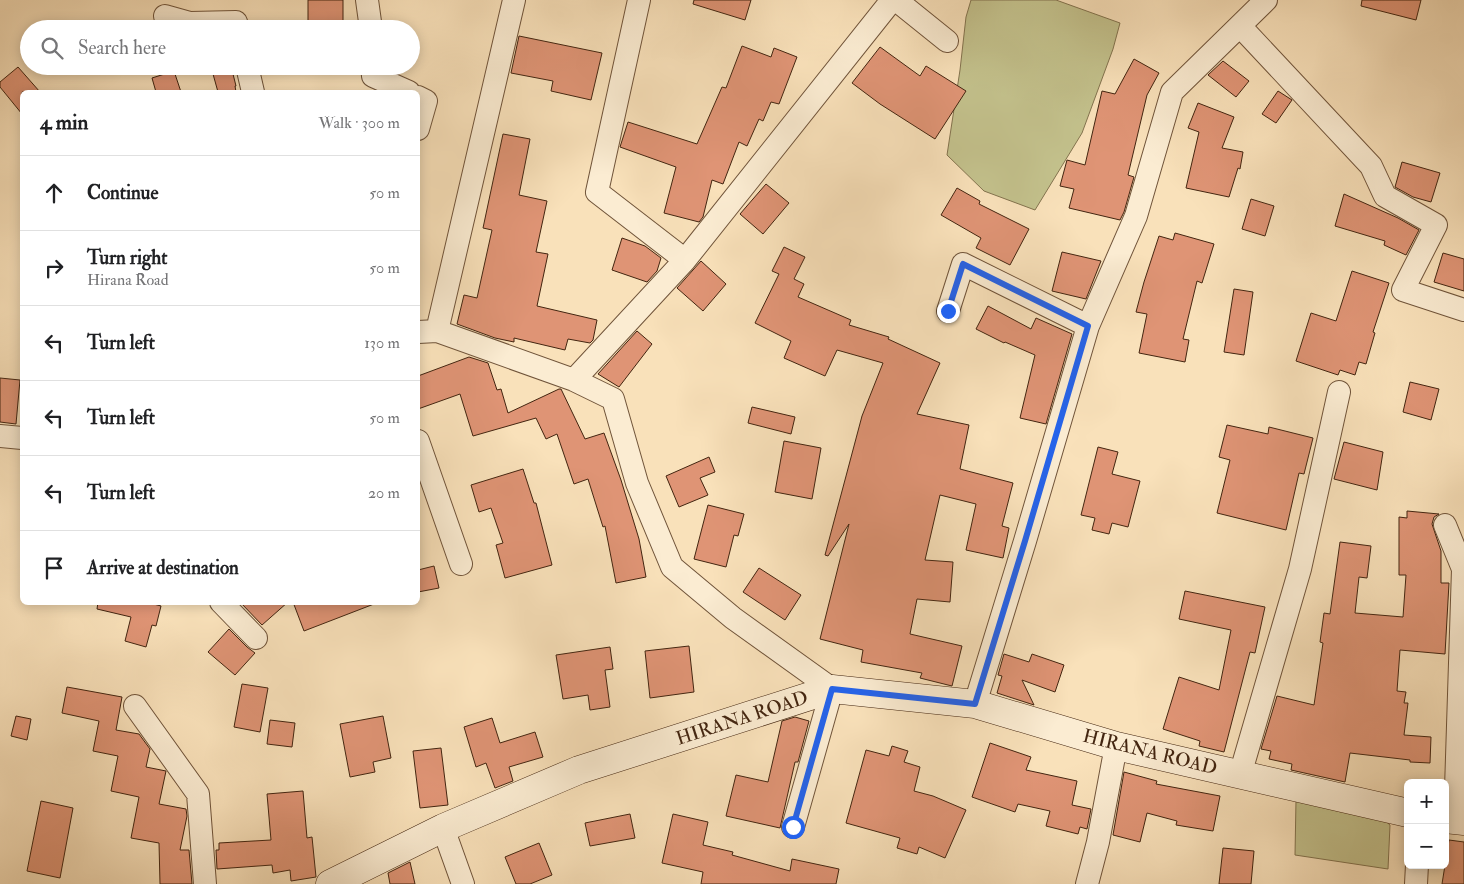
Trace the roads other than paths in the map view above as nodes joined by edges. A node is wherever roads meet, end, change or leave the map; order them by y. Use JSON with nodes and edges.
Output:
{"nodes":[{"id":1,"x":367,"y":0,"type":"edge"},
{"id":2,"x":514,"y":0,"type":"edge"},
{"id":3,"x":639,"y":0,"type":"edge"},
{"id":4,"x":892,"y":0,"type":"edge"},
{"id":5,"x":896,"y":0,"type":"edge"},
{"id":6,"x":1266,"y":0,"type":"edge"},
{"id":7,"x":166,"y":16,"type":"dead end"},
{"id":8,"x":180,"y":20,"type":"edge"},
{"id":9,"x":370,"y":20,"type":"edge"},
{"id":10,"x":1240,"y":26,"type":"junction"},
{"id":11,"x":947,"y":40,"type":"dead end"},
{"id":12,"x":249,"y":75,"type":"edge"},
{"id":13,"x":373,"y":75,"type":"edge"},
{"id":14,"x":253,"y":90,"type":"edge"},
{"id":15,"x":404,"y":90,"type":"edge"},
{"id":16,"x":420,"y":98,"type":"edge"},
{"id":17,"x":420,"y":122,"type":"edge"},
{"id":18,"x":685,"y":260,"type":"junction"},
{"id":19,"x":1464,"y":310,"type":"edge"},
{"id":20,"x":948,"y":311,"type":"dead end"},
{"id":21,"x":1088,"y":326,"type":"junction"},
{"id":22,"x":427,"y":332,"type":"edge"},
{"id":23,"x":574,"y":380,"type":"junction"},
{"id":24,"x":1338,"y":392,"type":"dead end"},
{"id":25,"x":0,"y":436,"type":"edge"},
{"id":26,"x":20,"y":438,"type":"edge"},
{"id":27,"x":420,"y":447,"type":"edge"},
{"id":28,"x":1445,"y":525,"type":"dead end"},
{"id":29,"x":461,"y":564,"type":"dead end"},
{"id":30,"x":223,"y":605,"type":"edge"},
{"id":31,"x":256,"y":638,"type":"dead end"},
{"id":32,"x":832,"y":689,"type":"junction"},
{"id":33,"x":975,"y":704,"type":"junction"},
{"id":34,"x":135,"y":706,"type":"dead end"},
{"id":35,"x":1116,"y":746,"type":"junction"},
{"id":36,"x":1240,"y":775,"type":"junction"},
{"id":37,"x":1404,"y":812,"type":"edge"},
{"id":38,"x":1455,"y":820,"type":"edge"},
{"id":39,"x":793,"y":827,"type":"dead end"},
{"id":40,"x":443,"y":828,"type":"junction"},
{"id":41,"x":1417,"y":869,"type":"edge"},
{"id":42,"x":205,"y":884,"type":"edge"},
{"id":43,"x":330,"y":884,"type":"edge"},
{"id":44,"x":462,"y":884,"type":"edge"},
{"id":45,"x":1087,"y":884,"type":"edge"},
{"id":46,"x":1416,"y":884,"type":"edge"}],
"edges":[{"from":1,"to":9,"type":"street"},
{"from":2,"to":22,"type":"street"},
{"from":3,"to":18,"type":"street"},
{"from":4,"to":18,"type":"street"},
{"from":5,"to":11,"type":"street"},
{"from":6,"to":10,"type":"street"},
{"from":7,"to":8,"type":"street"},
{"from":10,"to":19,"type":"street"},
{"from":10,"to":21,"type":"street"},
{"from":12,"to":14,"type":"street"},
{"from":13,"to":15,"type":"street"},
{"from":16,"to":17,"type":"street"},
{"from":18,"to":23,"type":"street"},
{"from":20,"to":21,"type":"street"},
{"from":21,"to":33,"type":"street"},
{"from":22,"to":23,"type":"street"},
{"from":23,"to":32,"type":"street"},
{"from":24,"to":36,"type":"street"},
{"from":25,"to":26,"type":"street"},
{"from":27,"to":29,"type":"street"},
{"from":28,"to":38,"type":"street"},
{"from":30,"to":31,"type":"street"},
{"from":32,"to":33,"type":"street","name":"HIRANA ROAD"},
{"from":32,"to":39,"type":"street"},
{"from":32,"to":40,"type":"street","name":"HIRANA ROAD"},
{"from":33,"to":35,"type":"street","name":"HIRANA ROAD"},
{"from":34,"to":42,"type":"street"},
{"from":35,"to":36,"type":"street","name":"HIRANA ROAD"},
{"from":35,"to":45,"type":"street"},
{"from":36,"to":37,"type":"street","name":"HIRANA ROAD"},
{"from":40,"to":43,"type":"street","name":"HIRANA ROAD"},
{"from":40,"to":44,"type":"street"},
{"from":41,"to":46,"type":"street"}]}
